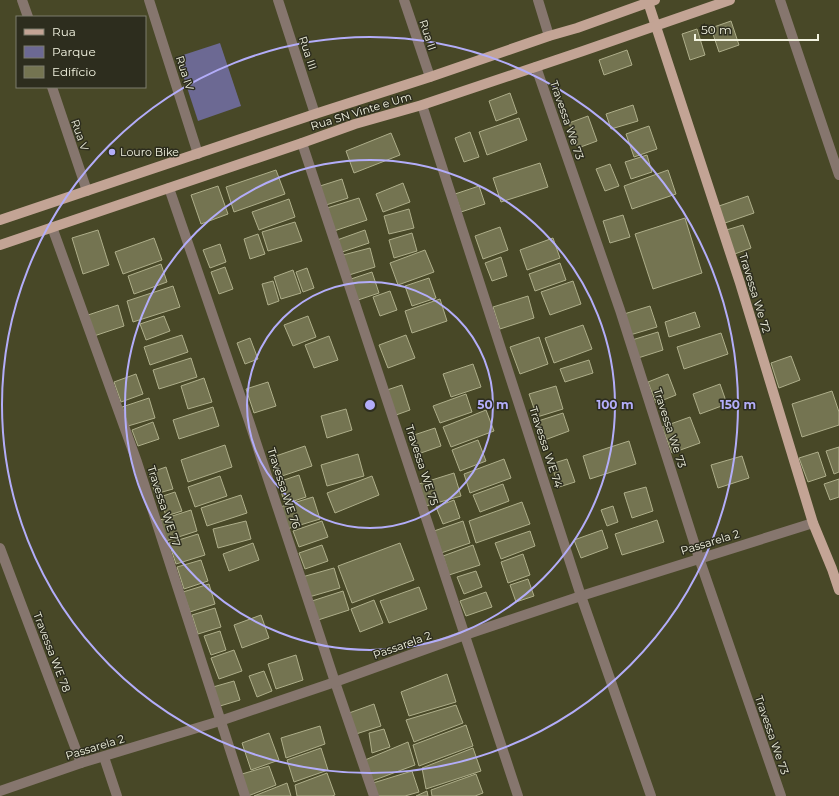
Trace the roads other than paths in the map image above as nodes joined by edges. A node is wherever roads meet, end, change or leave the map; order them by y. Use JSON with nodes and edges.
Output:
{"nodes":[{"id":1,"x":22,"y":0,"type":"edge"},
{"id":2,"x":149,"y":0,"type":"edge"},
{"id":3,"x":278,"y":0,"type":"edge"},
{"id":4,"x":404,"y":0,"type":"edge"},
{"id":5,"x":538,"y":0,"type":"edge"},
{"id":6,"x":730,"y":0,"type":"edge"},
{"id":7,"x":780,"y":0,"type":"edge"},
{"id":8,"x":651,"y":1,"type":"edge"},
{"id":9,"x":28,"y":16,"type":"edge"},
{"id":10,"x":656,"y":26,"type":"junction"},
{"id":11,"x":549,"y":36,"type":"junction"},
{"id":12,"x":536,"y":67,"type":"junction"},
{"id":13,"x":430,"y":77,"type":"junction"},
{"id":14,"x":52,"y":88,"type":"edge"},
{"id":15,"x":422,"y":105,"type":"junction"},
{"id":16,"x":316,"y":114,"type":"junction"},
{"id":17,"x":302,"y":142,"type":"junction"},
{"id":18,"x":198,"y":154,"type":"junction"},
{"id":19,"x":839,"y":175,"type":"edge"},
{"id":20,"x":169,"y":188,"type":"junction"},
{"id":21,"x":87,"y":191,"type":"junction"},
{"id":22,"x":0,"y":220,"type":"edge"},
{"id":23,"x":52,"y":227,"type":"junction"},
{"id":24,"x":0,"y":245,"type":"edge"},
{"id":25,"x":813,"y":523,"type":"junction"},
{"id":26,"x":0,"y":548,"type":"edge"},
{"id":27,"x":699,"y":558,"type":"junction"},
{"id":28,"x":836,"y":568,"type":"edge"},
{"id":29,"x":839,"y":590,"type":"edge"},
{"id":30,"x":581,"y":596,"type":"junction"},
{"id":31,"x":465,"y":635,"type":"junction"},
{"id":32,"x":335,"y":682,"type":"junction"},
{"id":33,"x":220,"y":721,"type":"junction"},
{"id":34,"x":104,"y":757,"type":"junction"},
{"id":35,"x":81,"y":763,"type":"junction"},
{"id":36,"x":0,"y":791,"type":"edge"},
{"id":37,"x":117,"y":796,"type":"edge"},
{"id":38,"x":245,"y":796,"type":"edge"},
{"id":39,"x":374,"y":796,"type":"edge"},
{"id":40,"x":518,"y":796,"type":"edge"},
{"id":41,"x":651,"y":796,"type":"edge"},
{"id":42,"x":781,"y":796,"type":"edge"}],
"edges":[{"from":1,"to":9,"type":"street"},
{"from":2,"to":18,"type":"street","name":"Rua IV"},
{"from":3,"to":16,"type":"street","name":"Rua III"},
{"from":4,"to":13,"type":"street","name":"Rua II"},
{"from":5,"to":11,"type":"street"},
{"from":6,"to":10,"type":"main road","name":"Rua SN Vinte e Um"},
{"from":7,"to":19,"type":"street"},
{"from":8,"to":10,"type":"main road","name":"Travessa We 72"},
{"from":8,"to":11,"type":"main road","name":"Rua SN Vinte e Um"},
{"from":10,"to":12,"type":"main road","name":"Rua SN Vinte e Um"},
{"from":10,"to":25,"type":"main road","name":"Travessa We 72"},
{"from":11,"to":13,"type":"main road","name":"Rua SN Vinte e Um"},
{"from":12,"to":15,"type":"main road","name":"Rua SN Vinte e Um"},
{"from":12,"to":27,"type":"street","name":"Travessa We 73"},
{"from":13,"to":16,"type":"main road","name":"Rua SN Vinte e Um"},
{"from":14,"to":21,"type":"street","name":"Rua V"},
{"from":15,"to":17,"type":"main road","name":"Rua SN Vinte e Um"},
{"from":15,"to":30,"type":"street","name":"Travessa WE 74"},
{"from":16,"to":18,"type":"main road","name":"Rua SN Vinte e Um"},
{"from":17,"to":20,"type":"main road","name":"Rua SN Vinte e Um"},
{"from":17,"to":31,"type":"street","name":"Travessa WE 75"},
{"from":18,"to":21,"type":"main road","name":"Rua SN Vinte e Um"},
{"from":20,"to":23,"type":"main road","name":"Rua SN Vinte e Um"},
{"from":20,"to":32,"type":"street","name":"Travessa WE 76"},
{"from":21,"to":22,"type":"main road","name":"Rua SN Vinte e Um"},
{"from":23,"to":24,"type":"main road","name":"Rua SN Vinte e Um"},
{"from":23,"to":33,"type":"street","name":"Travessa WE 77"},
{"from":25,"to":27,"type":"street","name":"Passarela 2"},
{"from":25,"to":28,"type":"main road","name":"Travessa We 72"},
{"from":26,"to":35,"type":"street","name":"Travessa WE 78"},
{"from":27,"to":30,"type":"street","name":"Passarela 2"},
{"from":27,"to":42,"type":"street","name":"Travessa We 73"},
{"from":28,"to":29,"type":"main road","name":"Travessa We 72"},
{"from":30,"to":31,"type":"street","name":"Passarela 2"},
{"from":30,"to":41,"type":"street","name":"Travessa WE 74"},
{"from":31,"to":32,"type":"street","name":"Passarela 2"},
{"from":31,"to":40,"type":"street","name":"Travessa WE 75"},
{"from":32,"to":33,"type":"street","name":"Passarela 2"},
{"from":32,"to":39,"type":"street","name":"Travessa WE 76"},
{"from":33,"to":34,"type":"street","name":"Passarela 2"},
{"from":33,"to":38,"type":"street","name":"Travessa WE 77"},
{"from":34,"to":35,"type":"street","name":"Passarela 2"},
{"from":34,"to":37,"type":"street"},
{"from":35,"to":36,"type":"street","name":"Passarela 2"}]}
